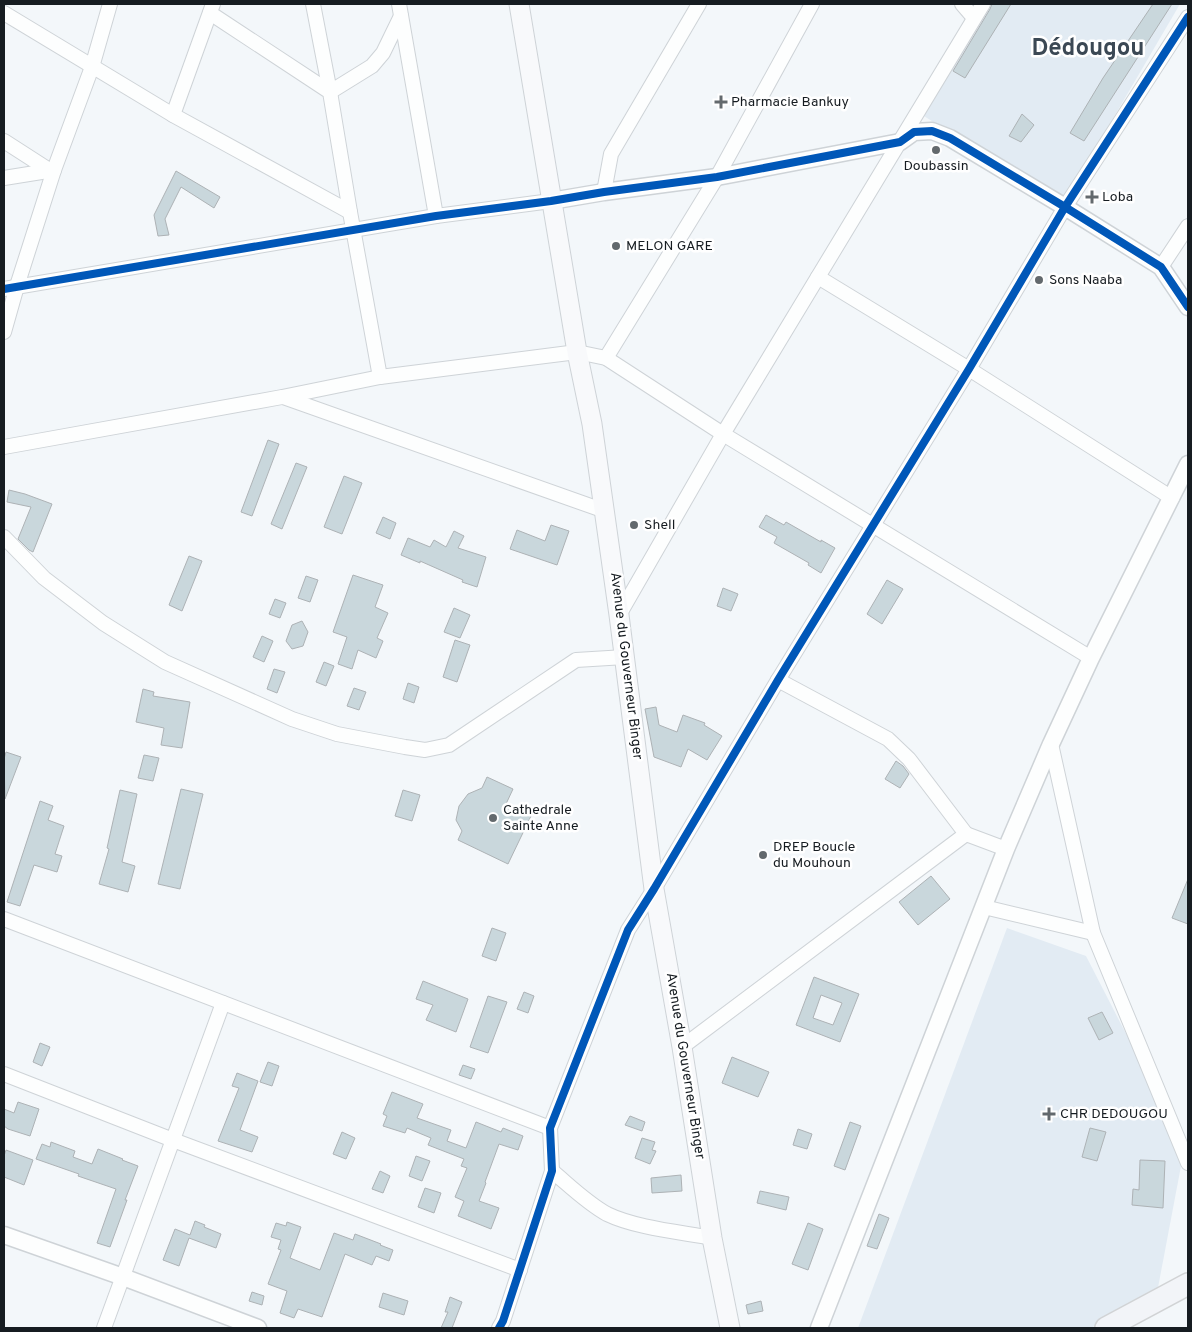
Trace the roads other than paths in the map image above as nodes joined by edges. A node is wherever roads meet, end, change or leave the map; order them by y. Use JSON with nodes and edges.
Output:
{"nodes":[{"id":1,"x":110,"y":4,"type":"edge"},
{"id":2,"x":314,"y":4,"type":"edge"},
{"id":3,"x":519,"y":4,"type":"edge"},
{"id":4,"x":699,"y":4,"type":"edge"},
{"id":5,"x":812,"y":4,"type":"edge"},
{"id":6,"x":962,"y":4,"type":"edge"},
{"id":7,"x":982,"y":4,"type":"edge"},
{"id":8,"x":211,"y":8,"type":"edge"},
{"id":9,"x":400,"y":10,"type":"edge"},
{"id":10,"x":4,"y":13,"type":"edge"},
{"id":11,"x":1188,"y":17,"type":"edge"},
{"id":12,"x":974,"y":18,"type":"junction"},
{"id":13,"x":92,"y":67,"type":"junction"},
{"id":14,"x":330,"y":92,"type":"junction"},
{"id":15,"x":174,"y":116,"type":"junction"},
{"id":16,"x":4,"y":141,"type":"edge"},
{"id":17,"x":900,"y":142,"type":"junction"},
{"id":18,"x":52,"y":170,"type":"junction"},
{"id":19,"x":717,"y":177,"type":"junction"},
{"id":20,"x":4,"y":178,"type":"edge"},
{"id":21,"x":604,"y":192,"type":"junction"},
{"id":22,"x":551,"y":201,"type":"junction"},
{"id":23,"x":1065,"y":207,"type":"junction"},
{"id":24,"x":350,"y":212,"type":"junction"},
{"id":25,"x":436,"y":216,"type":"junction"},
{"id":26,"x":1188,"y":226,"type":"edge"},
{"id":27,"x":353,"y":230,"type":"junction"},
{"id":28,"x":1161,"y":267,"type":"junction"},
{"id":29,"x":818,"y":277,"type":"junction"},
{"id":30,"x":10,"y":288,"type":"edge"},
{"id":31,"x":1188,"y":307,"type":"edge"},
{"id":32,"x":4,"y":332,"type":"edge"},
{"id":33,"x":577,"y":352,"type":"junction"},
{"id":34,"x":606,"y":358,"type":"junction"},
{"id":35,"x":969,"y":369,"type":"junction"},
{"id":36,"x":380,"y":377,"type":"junction"},
{"id":37,"x":282,"y":397,"type":"junction"},
{"id":38,"x":723,"y":434,"type":"junction"},
{"id":39,"x":4,"y":447,"type":"edge"},
{"id":40,"x":1188,"y":464,"type":"edge"},
{"id":41,"x":1172,"y":498,"type":"junction"},
{"id":42,"x":605,"y":510,"type":"junction"},
{"id":43,"x":872,"y":526,"type":"junction"},
{"id":44,"x":4,"y":537,"type":"edge"},
{"id":45,"x":619,"y":615,"type":"junction"},
{"id":46,"x":625,"y":657,"type":"junction"},
{"id":47,"x":1091,"y":658,"type":"junction"},
{"id":48,"x":778,"y":680,"type":"junction"},
{"id":49,"x":1051,"y":744,"type":"junction"},
{"id":50,"x":966,"y":834,"type":"junction"},
{"id":51,"x":1006,"y":849,"type":"junction"},
{"id":52,"x":654,"y":889,"type":"junction"},
{"id":53,"x":984,"y":907,"type":"junction"},
{"id":54,"x":4,"y":919,"type":"edge"},
{"id":55,"x":1093,"y":933,"type":"junction"},
{"id":56,"x":223,"y":1003,"type":"junction"},
{"id":57,"x":682,"y":1047,"type":"junction"},
{"id":58,"x":4,"y":1074,"type":"edge"},
{"id":59,"x":550,"y":1128,"type":"junction"},
{"id":60,"x":173,"y":1140,"type":"junction"},
{"id":61,"x":1188,"y":1163,"type":"edge"},
{"id":62,"x":552,"y":1171,"type":"junction"},
{"id":63,"x":4,"y":1235,"type":"edge"},
{"id":64,"x":712,"y":1238,"type":"junction"},
{"id":65,"x":520,"y":1270,"type":"junction"},
{"id":66,"x":123,"y":1277,"type":"junction"},
{"id":67,"x":1188,"y":1284,"type":"edge"},
{"id":68,"x":104,"y":1328,"type":"edge"},
{"id":69,"x":258,"y":1328,"type":"edge"},
{"id":70,"x":499,"y":1328,"type":"edge"},
{"id":71,"x":730,"y":1328,"type":"edge"},
{"id":72,"x":819,"y":1328,"type":"edge"},
{"id":73,"x":1106,"y":1328,"type":"edge"}],
"edges":[{"from":1,"to":13,"type":"street"},
{"from":2,"to":14,"type":"street"},
{"from":3,"to":22,"type":"main road","name":"Avenue du Gouverneur Binger"},
{"from":4,"to":21,"type":"street"},
{"from":5,"to":19,"type":"street"},
{"from":6,"to":12,"type":"street"},
{"from":7,"to":12,"type":"street"},
{"from":8,"to":14,"type":"street"},
{"from":8,"to":15,"type":"street"},
{"from":9,"to":14,"type":"street"},
{"from":9,"to":25,"type":"street"},
{"from":10,"to":13,"type":"street"},
{"from":11,"to":23,"type":"street"},
{"from":12,"to":17,"type":"street"},
{"from":13,"to":15,"type":"street"},
{"from":13,"to":18,"type":"street"},
{"from":14,"to":24,"type":"street"},
{"from":15,"to":24,"type":"street"},
{"from":16,"to":18,"type":"street"},
{"from":17,"to":19,"type":"street"},
{"from":17,"to":23,"type":"street"},
{"from":17,"to":29,"type":"street"},
{"from":18,"to":20,"type":"street"},
{"from":18,"to":30,"type":"street"},
{"from":19,"to":21,"type":"street"},
{"from":19,"to":34,"type":"street"},
{"from":21,"to":22,"type":"street"},
{"from":22,"to":25,"type":"street"},
{"from":22,"to":33,"type":"main road","name":"Avenue du Gouverneur Binger"},
{"from":23,"to":28,"type":"street"},
{"from":23,"to":35,"type":"street"},
{"from":24,"to":27,"type":"street"},
{"from":25,"to":27,"type":"street"},
{"from":26,"to":28,"type":"street"},
{"from":27,"to":30,"type":"street"},
{"from":27,"to":36,"type":"street"},
{"from":28,"to":31,"type":"street"},
{"from":29,"to":35,"type":"street"},
{"from":29,"to":38,"type":"street"},
{"from":30,"to":32,"type":"street"},
{"from":33,"to":34,"type":"street"},
{"from":33,"to":36,"type":"street"},
{"from":33,"to":42,"type":"main road","name":"Avenue du Gouverneur Binger"},
{"from":34,"to":38,"type":"street"},
{"from":35,"to":41,"type":"street"},
{"from":35,"to":43,"type":"street"},
{"from":36,"to":37,"type":"street"},
{"from":37,"to":39,"type":"street"},
{"from":37,"to":42,"type":"street"},
{"from":38,"to":43,"type":"street"},
{"from":38,"to":45,"type":"street"},
{"from":40,"to":41,"type":"street"},
{"from":41,"to":47,"type":"street"},
{"from":42,"to":45,"type":"main road","name":"Avenue du Gouverneur Binger"},
{"from":43,"to":47,"type":"street"},
{"from":43,"to":48,"type":"street"},
{"from":44,"to":46,"type":"street"},
{"from":45,"to":46,"type":"main road","name":"Avenue du Gouverneur Binger"},
{"from":46,"to":52,"type":"main road","name":"Avenue du Gouverneur Binger"},
{"from":47,"to":49,"type":"street"},
{"from":48,"to":50,"type":"street"},
{"from":48,"to":52,"type":"street"},
{"from":49,"to":51,"type":"street"},
{"from":49,"to":55,"type":"street"},
{"from":50,"to":51,"type":"street"},
{"from":50,"to":57,"type":"street"},
{"from":51,"to":53,"type":"street"},
{"from":52,"to":57,"type":"main road","name":"Avenue du Gouverneur Binger"},
{"from":52,"to":59,"type":"street"},
{"from":53,"to":55,"type":"street"},
{"from":53,"to":72,"type":"street"},
{"from":54,"to":56,"type":"street"},
{"from":55,"to":61,"type":"street"},
{"from":56,"to":59,"type":"street"},
{"from":56,"to":60,"type":"street"},
{"from":57,"to":64,"type":"main road","name":"Avenue du Gouverneur Binger"},
{"from":58,"to":60,"type":"street"},
{"from":59,"to":62,"type":"street"},
{"from":60,"to":65,"type":"street"},
{"from":60,"to":66,"type":"street"},
{"from":62,"to":64,"type":"street"},
{"from":62,"to":65,"type":"street"},
{"from":63,"to":66,"type":"street"},
{"from":64,"to":71,"type":"main road","name":"Avenue du Gouverneur Binger"},
{"from":65,"to":70,"type":"street"},
{"from":66,"to":68,"type":"street"},
{"from":66,"to":69,"type":"street"},
{"from":67,"to":73,"type":"main road"}]}
